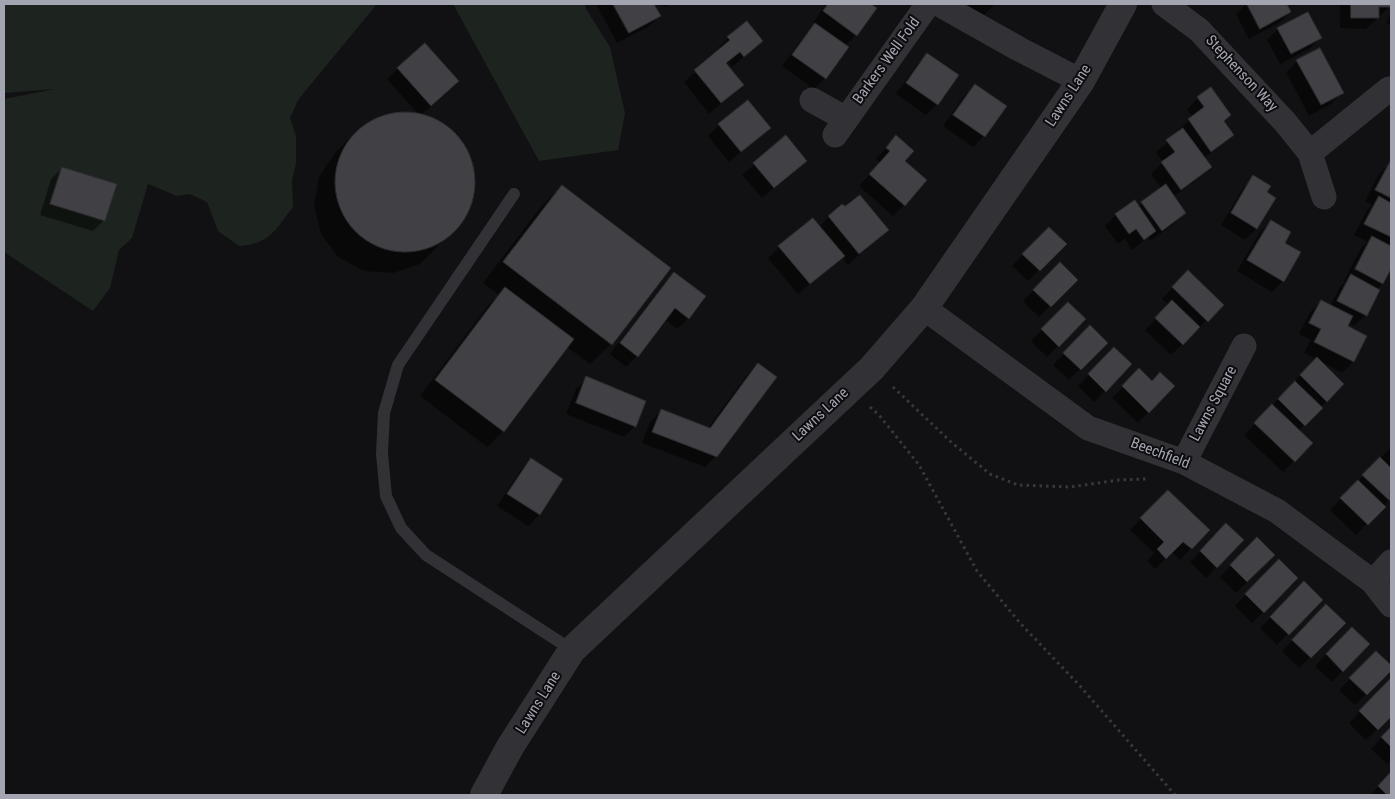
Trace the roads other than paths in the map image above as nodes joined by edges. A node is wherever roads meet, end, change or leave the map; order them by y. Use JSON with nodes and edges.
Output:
{"nodes":[{"id":1,"x":928,"y":4,"type":"edge"},
{"id":2,"x":939,"y":4,"type":"edge"},
{"id":3,"x":1123,"y":4,"type":"edge"},
{"id":4,"x":1164,"y":4,"type":"edge"},
{"id":5,"x":1081,"y":81,"type":"junction"},
{"id":6,"x":1389,"y":89,"type":"dead end"},
{"id":7,"x":812,"y":100,"type":"dead end"},
{"id":8,"x":1310,"y":153,"type":"junction"},
{"id":9,"x":514,"y":194,"type":"dead end"},
{"id":10,"x":1324,"y":197,"type":"dead end"},
{"id":11,"x":924,"y":308,"type":"junction"},
{"id":12,"x":1244,"y":346,"type":"dead end"},
{"id":13,"x":1184,"y":462,"type":"junction"},
{"id":14,"x":1391,"y":562,"type":"edge"},
{"id":15,"x":1373,"y":582,"type":"junction"},
{"id":16,"x":1391,"y":605,"type":"edge"},
{"id":17,"x":572,"y":650,"type":"junction"},
{"id":18,"x":484,"y":795,"type":"edge"}],
"edges":[{"from":1,"to":7,"type":"street","name":"Barkers Well Fold"},
{"from":2,"to":5,"type":"street"},
{"from":3,"to":5,"type":"street","name":"Lawns Lane"},
{"from":4,"to":8,"type":"street","name":"Stephenson Way"},
{"from":5,"to":11,"type":"street","name":"Lawns Lane"},
{"from":6,"to":8,"type":"street"},
{"from":8,"to":10,"type":"street","name":"Stephenson Way"},
{"from":9,"to":17,"type":"lane"},
{"from":11,"to":13,"type":"street","name":"Beechfield"},
{"from":11,"to":17,"type":"street","name":"Lawns Lane"},
{"from":12,"to":13,"type":"street","name":"Lawns Square"},
{"from":13,"to":15,"type":"street","name":"Beechfield"},
{"from":14,"to":15,"type":"street"},
{"from":15,"to":16,"type":"street","name":"Beechfield"},
{"from":17,"to":18,"type":"street","name":"Lawns Lane"}]}
